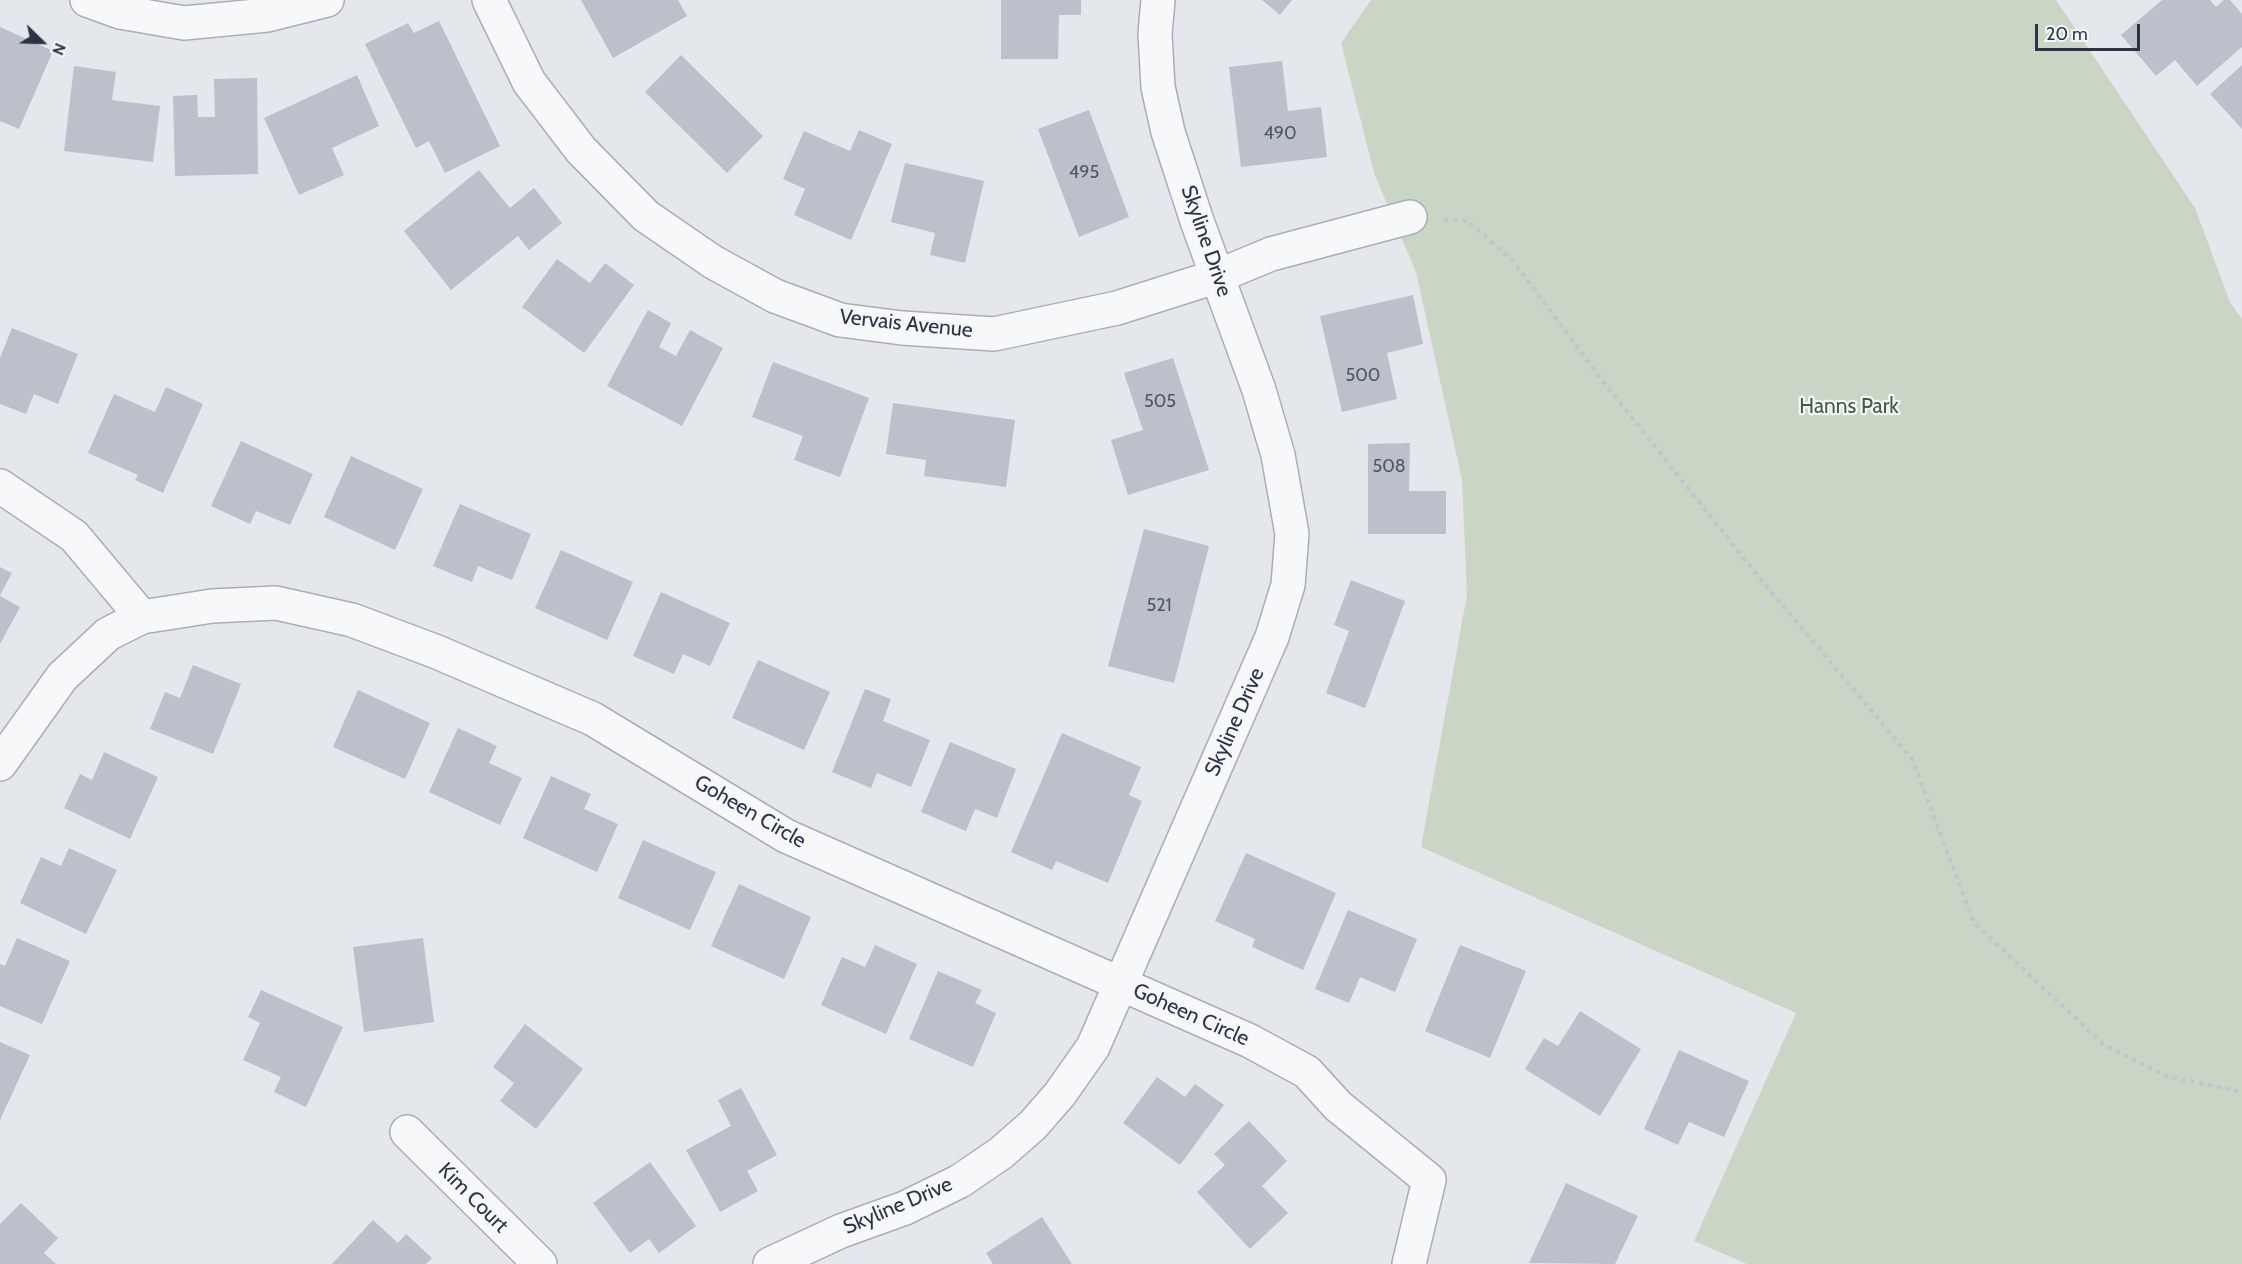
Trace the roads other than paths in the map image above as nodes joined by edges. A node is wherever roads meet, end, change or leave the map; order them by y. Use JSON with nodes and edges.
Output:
{"nodes":[{"id":1,"x":87,"y":0,"type":"edge"},
{"id":2,"x":327,"y":0,"type":"edge"},
{"id":3,"x":489,"y":0,"type":"edge"},
{"id":4,"x":1158,"y":0,"type":"edge"},
{"id":5,"x":1410,"y":217,"type":"road end"},
{"id":6,"x":1218,"y":276,"type":"junction"},
{"id":7,"x":0,"y":486,"type":"edge"},
{"id":8,"x":142,"y":617,"type":"junction"},
{"id":9,"x":0,"y":764,"type":"edge"},
{"id":10,"x":1121,"y":984,"type":"junction"},
{"id":11,"x":407,"y":1132,"type":"dead end"},
{"id":12,"x":540,"y":1264,"type":"edge"},
{"id":13,"x":770,"y":1264,"type":"edge"},
{"id":14,"x":1408,"y":1264,"type":"edge"}],
"edges":[{"from":1,"to":2,"type":"street"},
{"from":3,"to":6,"type":"street","name":"Vervais Avenue"},
{"from":4,"to":6,"type":"street","name":"Skyline Drive"},
{"from":5,"to":6,"type":"street","name":"Vervais Avenue"},
{"from":6,"to":10,"type":"street","name":"Skyline Drive"},
{"from":7,"to":8,"type":"street"},
{"from":8,"to":9,"type":"street","name":"Goheen Circle"},
{"from":8,"to":10,"type":"street","name":"Goheen Circle"},
{"from":10,"to":13,"type":"street","name":"Skyline Drive"},
{"from":10,"to":14,"type":"street","name":"Goheen Circle"},
{"from":11,"to":12,"type":"street","name":"Kim Court"}]}
